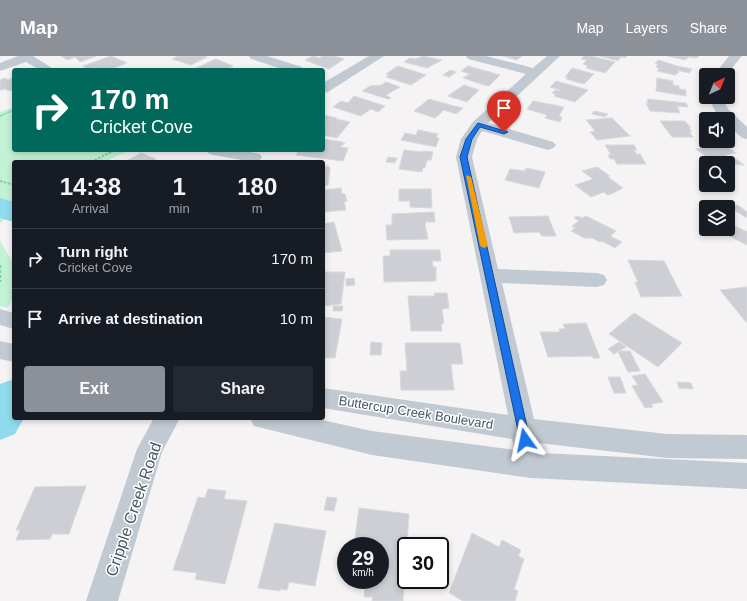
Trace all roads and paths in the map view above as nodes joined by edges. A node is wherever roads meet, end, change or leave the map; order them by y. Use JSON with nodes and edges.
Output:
{"nodes":[{"id":1,"x":255,"y":56,"type":"edge"},
{"id":2,"x":378,"y":56,"type":"edge"},
{"id":3,"x":472,"y":56,"type":"edge"},
{"id":4,"x":554,"y":56,"type":"edge"},
{"id":5,"x":736,"y":56,"type":"edge"},
{"id":6,"x":26,"y":57,"type":"edge"},
{"id":7,"x":0,"y":67,"type":"edge"},
{"id":8,"x":45,"y":68,"type":"edge"},
{"id":9,"x":292,"y":68,"type":"edge"},
{"id":10,"x":725,"y":68,"type":"edge"},
{"id":11,"x":536,"y":73,"type":"junction"},
{"id":12,"x":329,"y":80,"type":"edge"},
{"id":13,"x":718,"y":104,"type":"edge"},
{"id":14,"x":12,"y":111,"type":"edge"},
{"id":15,"x":0,"y":116,"type":"edge"},
{"id":16,"x":478,"y":125,"type":"junction"},
{"id":17,"x":747,"y":135,"type":"edge"},
{"id":18,"x":548,"y":145,"type":"dead end"},
{"id":19,"x":111,"y":152,"type":"edge"},
{"id":20,"x":227,"y":152,"type":"edge"},
{"id":21,"x":255,"y":156,"type":"edge"},
{"id":22,"x":95,"y":160,"type":"edge"},
{"id":23,"x":0,"y":181,"type":"edge"},
{"id":24,"x":12,"y":184,"type":"edge"},
{"id":25,"x":0,"y":265,"type":"edge"},
{"id":26,"x":490,"y":276,"type":"junction"},
{"id":27,"x":597,"y":280,"type":"dead end"},
{"id":28,"x":0,"y":282,"type":"edge"},
{"id":29,"x":0,"y":317,"type":"edge"},
{"id":30,"x":12,"y":320,"type":"edge"},
{"id":31,"x":0,"y":350,"type":"edge"},
{"id":32,"x":12,"y":353,"type":"edge"},
{"id":33,"x":325,"y":398,"type":"edge"},
{"id":34,"x":166,"y":420,"type":"edge"},
{"id":35,"x":271,"y":420,"type":"edge"},
{"id":36,"x":522,"y":428,"type":"junction"},
{"id":37,"x":747,"y":447,"type":"edge"},
{"id":38,"x":530,"y":465,"type":"junction"},
{"id":39,"x":747,"y":476,"type":"edge"},
{"id":40,"x":102,"y":601,"type":"edge"}],
"edges":[{"from":1,"to":9,"type":"street"},
{"from":2,"to":12,"type":"street"},
{"from":3,"to":11,"type":"street"},
{"from":4,"to":11,"type":"street"},
{"from":5,"to":10,"type":"street"},
{"from":6,"to":7,"type":"street"},
{"from":6,"to":8,"type":"street"},
{"from":11,"to":16,"type":"street"},
{"from":13,"to":17,"type":"street"},
{"from":14,"to":15,"type":"path"},
{"from":16,"to":18,"type":"street"},
{"from":16,"to":26,"type":"street"},
{"from":19,"to":22,"type":"path"},
{"from":20,"to":21,"type":"street"},
{"from":23,"to":24,"type":"path"},
{"from":25,"to":28,"type":"path"},
{"from":26,"to":27,"type":"street"},
{"from":26,"to":36,"type":"street"},
{"from":29,"to":30,"type":"street"},
{"from":31,"to":32,"type":"street"},
{"from":33,"to":36,"type":"street","name":"Buttercup Creek Boulevard"},
{"from":34,"to":40,"type":"street","name":"Cripple Creek Road"},
{"from":35,"to":38,"type":"street"},
{"from":36,"to":37,"type":"street","name":"Buttercup Creek Boulevard"},
{"from":36,"to":38,"type":"street"},
{"from":38,"to":39,"type":"street"}]}
